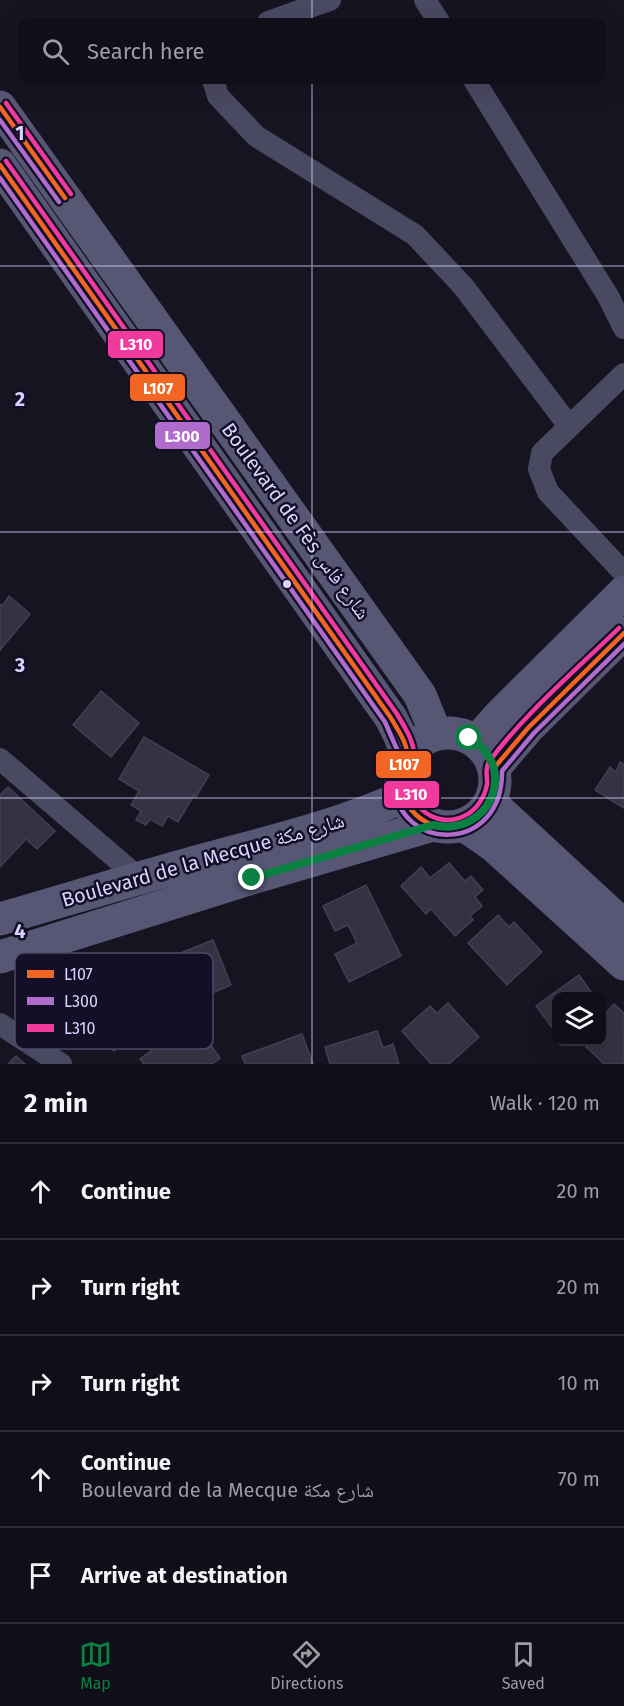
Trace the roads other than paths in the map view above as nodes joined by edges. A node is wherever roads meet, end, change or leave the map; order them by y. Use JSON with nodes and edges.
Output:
{"nodes":[{"id":1,"x":330,"y":0,"type":"edge"},
{"id":2,"x":425,"y":0,"type":"edge"},
{"id":3,"x":279,"y":18,"type":"edge"},
{"id":4,"x":436,"y":18,"type":"edge"},
{"id":5,"x":214,"y":84,"type":"edge"},
{"id":6,"x":476,"y":84,"type":"edge"},
{"id":7,"x":0,"y":107,"type":"edge"},
{"id":8,"x":0,"y":165,"type":"edge"},
{"id":9,"x":624,"y":328,"type":"edge"},
{"id":10,"x":624,"y":374,"type":"edge"},
{"id":11,"x":569,"y":426,"type":"junction"},
{"id":12,"x":624,"y":573,"type":"edge"},
{"id":13,"x":624,"y":592,"type":"edge"},
{"id":14,"x":624,"y":633,"type":"edge"},
{"id":15,"x":436,"y":734,"type":"junction"},
{"id":16,"x":485,"y":755,"type":"junction"},
{"id":17,"x":407,"y":756,"type":"junction"},
{"id":18,"x":0,"y":759,"type":"edge"},
{"id":19,"x":404,"y":796,"type":"junction"},
{"id":20,"x":490,"y":802,"type":"junction"},
{"id":21,"x":448,"y":825,"type":"junction"},
{"id":22,"x":139,"y":878,"type":"junction"},
{"id":23,"x":0,"y":919,"type":"edge"},
{"id":24,"x":624,"y":926,"type":"edge"},
{"id":25,"x":0,"y":957,"type":"edge"},
{"id":26,"x":624,"y":964,"type":"edge"},
{"id":27,"x":0,"y":1024,"type":"edge"},
{"id":28,"x":15,"y":1034,"type":"edge"},
{"id":29,"x":38,"y":1049,"type":"edge"},
{"id":30,"x":61,"y":1064,"type":"edge"}],
"edges":[{"from":1,"to":3,"type":"street"},
{"from":2,"to":4,"type":"street"},
{"from":5,"to":11,"type":"street"},
{"from":6,"to":9,"type":"street"},
{"from":7,"to":15,"type":"main road","name":"Boulevard de Fès شارع فاس"},
{"from":8,"to":17,"type":"main road","name":"Boulevard de Fès شارع فاس"},
{"from":10,"to":11,"type":"street"},
{"from":11,"to":12,"type":"street"},
{"from":13,"to":16,"type":"main road"},
{"from":14,"to":16,"type":"main road"},
{"from":15,"to":16,"type":"main road"},
{"from":15,"to":17,"type":"main road"},
{"from":16,"to":20,"type":"main road"},
{"from":17,"to":19,"type":"main road"},
{"from":18,"to":22,"type":"street"},
{"from":19,"to":21,"type":"main road"},
{"from":19,"to":22,"type":"main road","name":"Boulevard de la Mecque شارع مكة"},
{"from":20,"to":21,"type":"main road"},
{"from":20,"to":24,"type":"main road"},
{"from":21,"to":25,"type":"main road","name":"Boulevard de la Mecque شارع مكة"},
{"from":21,"to":26,"type":"main road"},
{"from":22,"to":23,"type":"main road","name":"Boulevard de la Mecque شارع مكة"},
{"from":27,"to":28,"type":"street"},
{"from":29,"to":30,"type":"street"}]}
